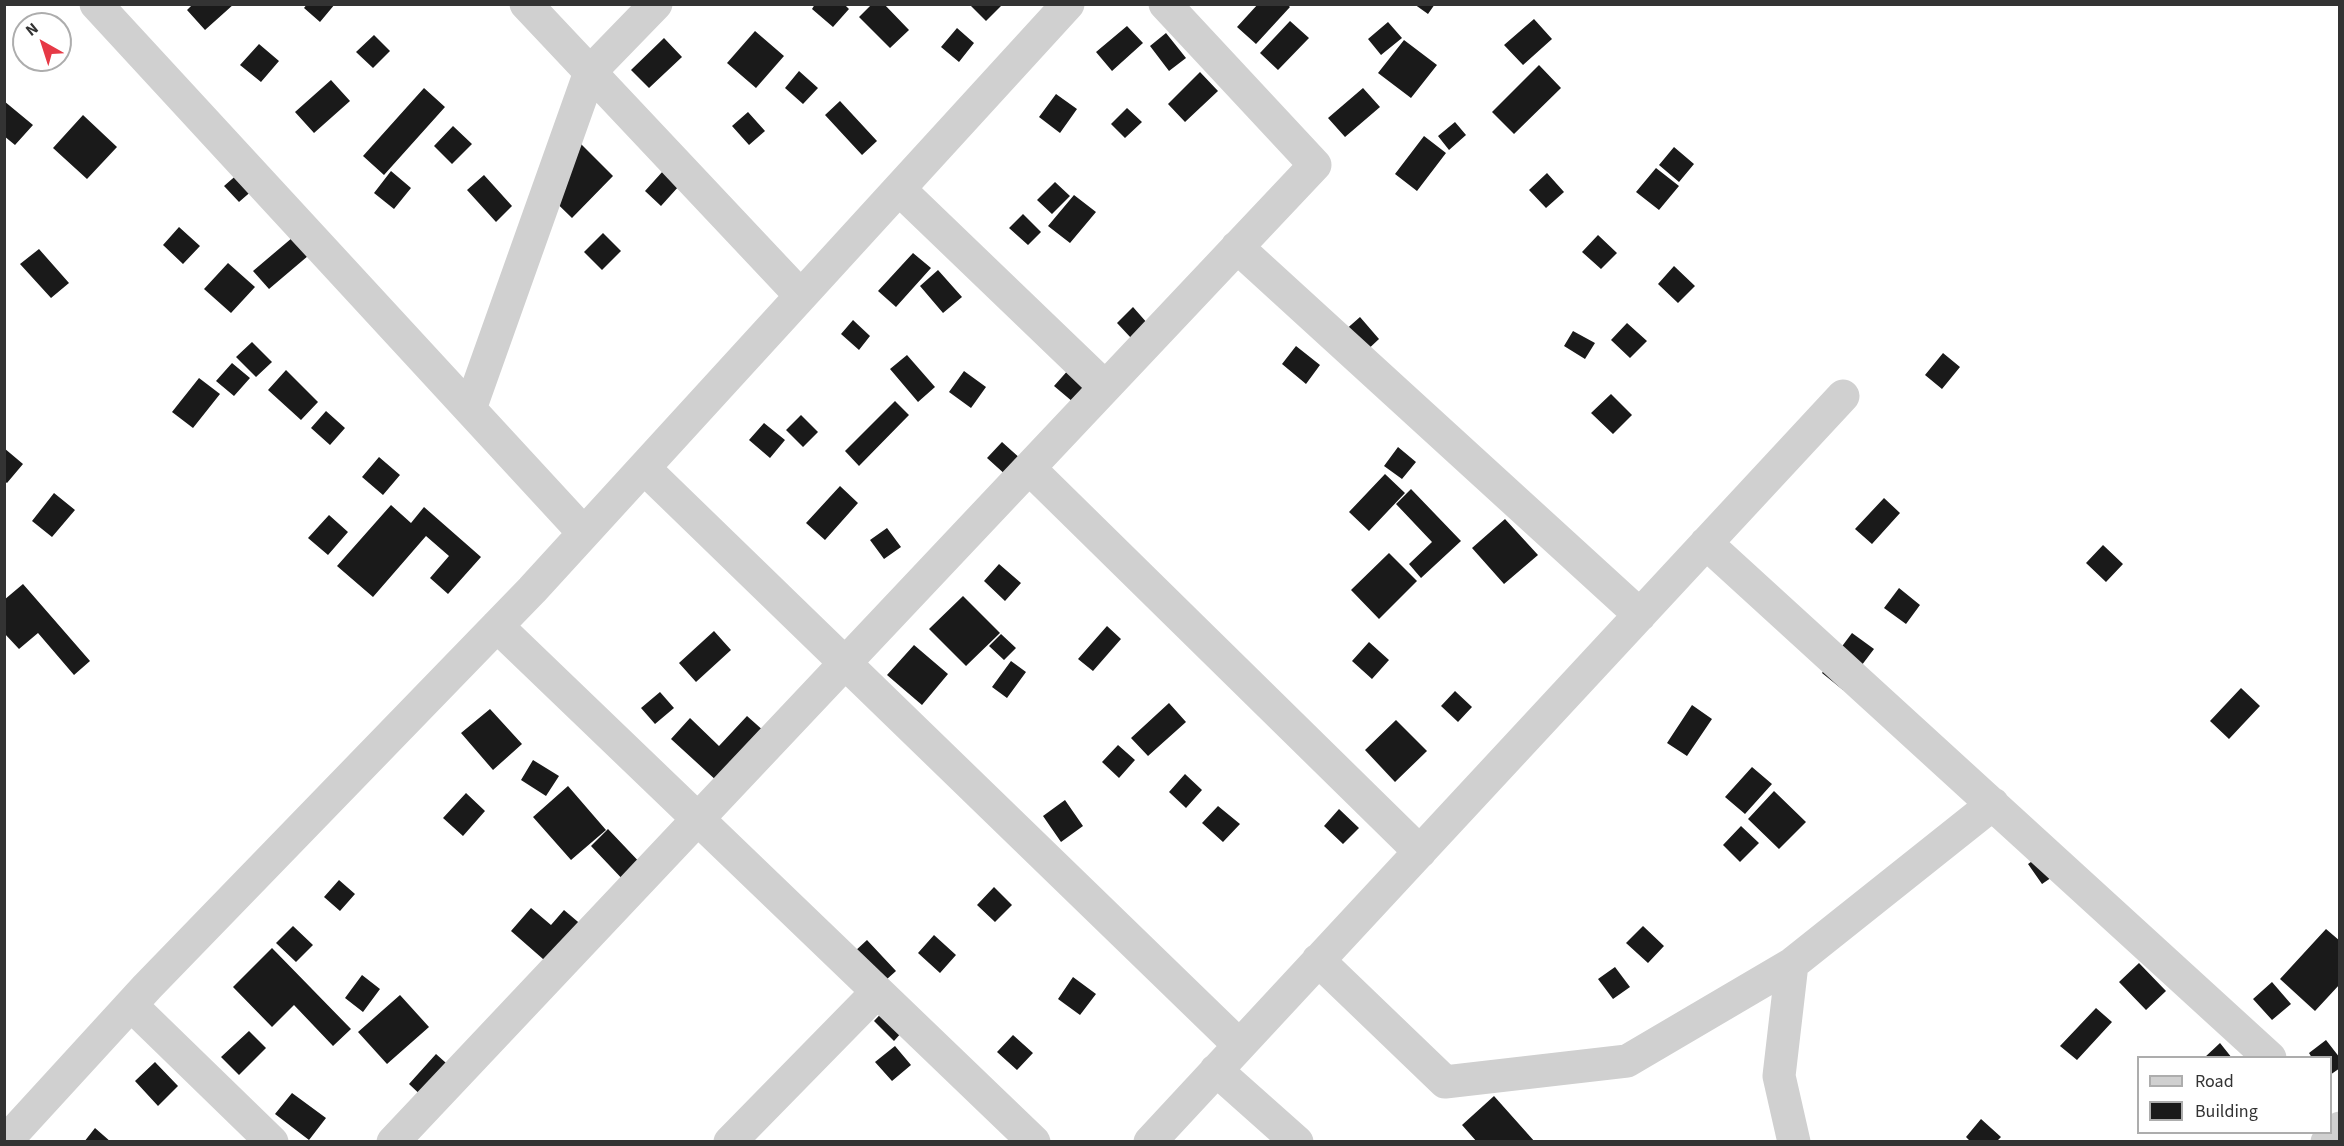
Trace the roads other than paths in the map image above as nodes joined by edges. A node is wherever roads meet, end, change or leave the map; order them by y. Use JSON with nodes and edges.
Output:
{"nodes":[{"id":1,"x":96,"y":4,"type":"edge"},
{"id":2,"x":526,"y":4,"type":"edge"},
{"id":3,"x":656,"y":4,"type":"edge"},
{"id":4,"x":1068,"y":4,"type":"edge"},
{"id":5,"x":1165,"y":4,"type":"edge"},
{"id":6,"x":590,"y":72,"type":"junction"},
{"id":7,"x":899,"y":189,"type":"junction"},
{"id":8,"x":1237,"y":247,"type":"junction"},
{"id":9,"x":801,"y":296,"type":"junction"},
{"id":10,"x":1105,"y":387,"type":"junction"},
{"id":11,"x":1843,"y":396,"type":"dead end"},
{"id":12,"x":470,"y":409,"type":"junction"},
{"id":13,"x":644,"y":468,"type":"junction"},
{"id":14,"x":1029,"y":468,"type":"junction"},
{"id":15,"x":584,"y":533,"type":"junction"},
{"id":16,"x":1706,"y":543,"type":"junction"},
{"id":17,"x":1640,"y":615,"type":"junction"},
{"id":18,"x":497,"y":626,"type":"junction"},
{"id":19,"x":845,"y":663,"type":"junction"},
{"id":20,"x":1993,"y":804,"type":"junction"},
{"id":21,"x":697,"y":819,"type":"junction"},
{"id":22,"x":1420,"y":852,"type":"junction"},
{"id":23,"x":1318,"y":960,"type":"junction"},
{"id":24,"x":1792,"y":964,"type":"junction"},
{"id":25,"x":877,"y":992,"type":"junction"},
{"id":26,"x":131,"y":1005,"type":"junction"},
{"id":27,"x":1239,"y":1045,"type":"junction"},
{"id":28,"x":2268,"y":1056,"type":"edge"},
{"id":29,"x":1216,"y":1070,"type":"junction"},
{"id":30,"x":2340,"y":1128,"type":"edge"},
{"id":31,"x":6,"y":1142,"type":"edge"},
{"id":32,"x":272,"y":1142,"type":"edge"},
{"id":33,"x":393,"y":1142,"type":"edge"},
{"id":34,"x":730,"y":1142,"type":"edge"},
{"id":35,"x":1034,"y":1142,"type":"edge"},
{"id":36,"x":1150,"y":1142,"type":"edge"},
{"id":37,"x":1297,"y":1142,"type":"edge"},
{"id":38,"x":1794,"y":1142,"type":"edge"},
{"id":39,"x":2327,"y":1142,"type":"edge"}],
"edges":[{"from":1,"to":12,"type":"street"},
{"from":2,"to":6,"type":"street"},
{"from":3,"to":6,"type":"street"},
{"from":4,"to":7,"type":"street"},
{"from":5,"to":8,"type":"street"},
{"from":6,"to":9,"type":"street"},
{"from":6,"to":12,"type":"street"},
{"from":7,"to":9,"type":"street"},
{"from":7,"to":10,"type":"street"},
{"from":8,"to":10,"type":"street"},
{"from":8,"to":17,"type":"street"},
{"from":9,"to":13,"type":"street"},
{"from":10,"to":14,"type":"street"},
{"from":11,"to":16,"type":"street"},
{"from":12,"to":15,"type":"street"},
{"from":13,"to":15,"type":"street"},
{"from":13,"to":19,"type":"street"},
{"from":14,"to":19,"type":"street"},
{"from":14,"to":22,"type":"street"},
{"from":15,"to":18,"type":"street"},
{"from":16,"to":17,"type":"street"},
{"from":16,"to":20,"type":"street"},
{"from":17,"to":22,"type":"street"},
{"from":18,"to":21,"type":"street"},
{"from":18,"to":26,"type":"street"},
{"from":19,"to":21,"type":"street"},
{"from":19,"to":27,"type":"street"},
{"from":20,"to":24,"type":"street"},
{"from":20,"to":28,"type":"street"},
{"from":21,"to":25,"type":"street"},
{"from":21,"to":33,"type":"street"},
{"from":22,"to":23,"type":"street"},
{"from":23,"to":24,"type":"street"},
{"from":23,"to":27,"type":"street"},
{"from":24,"to":38,"type":"street"},
{"from":25,"to":34,"type":"street"},
{"from":25,"to":35,"type":"street"},
{"from":26,"to":31,"type":"street"},
{"from":26,"to":32,"type":"street"},
{"from":27,"to":29,"type":"street"},
{"from":29,"to":36,"type":"street"},
{"from":29,"to":37,"type":"street"},
{"from":30,"to":39,"type":"street"}]}
